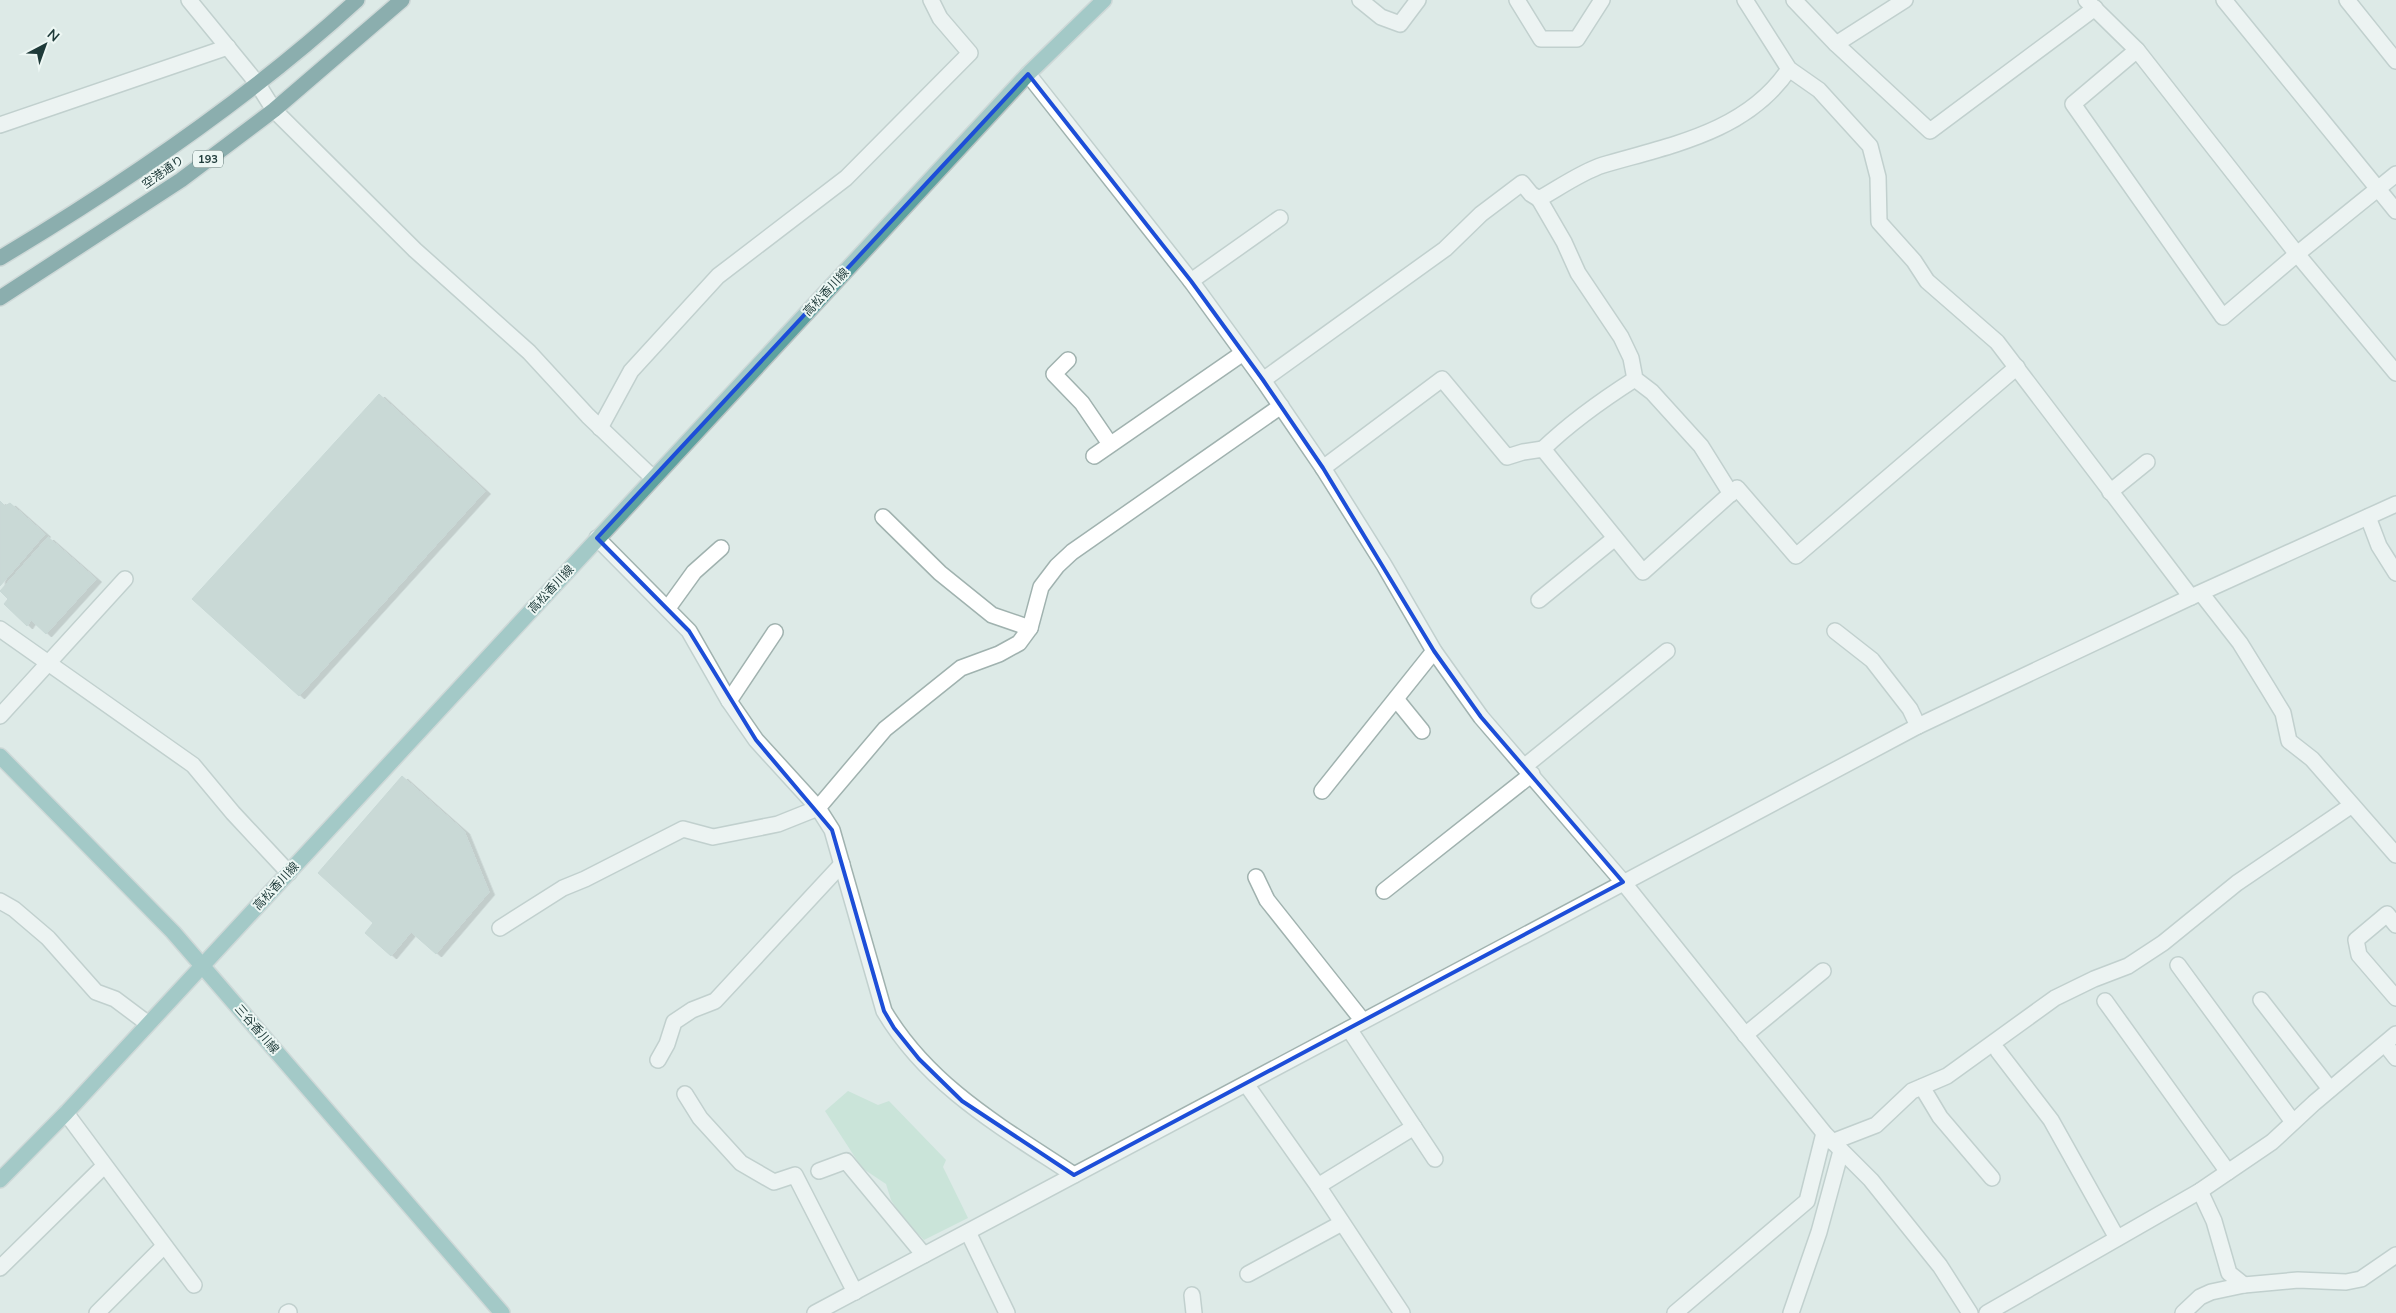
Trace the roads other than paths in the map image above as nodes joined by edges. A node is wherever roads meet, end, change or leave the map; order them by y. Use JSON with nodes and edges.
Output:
{"nodes":[{"id":1,"x":189,"y":0,"type":"edge"},
{"id":2,"x":357,"y":0,"type":"edge"},
{"id":3,"x":402,"y":0,"type":"edge"},
{"id":4,"x":931,"y":0,"type":"edge"},
{"id":5,"x":1104,"y":0,"type":"edge"},
{"id":6,"x":1360,"y":0,"type":"edge"},
{"id":7,"x":1418,"y":0,"type":"edge"},
{"id":8,"x":1517,"y":0,"type":"edge"},
{"id":9,"x":1602,"y":0,"type":"edge"},
{"id":10,"x":1745,"y":0,"type":"edge"},
{"id":11,"x":1794,"y":0,"type":"edge"},
{"id":12,"x":1905,"y":0,"type":"edge"},
{"id":13,"x":2224,"y":0,"type":"edge"},
{"id":14,"x":2347,"y":0,"type":"edge"},
{"id":15,"x":2090,"y":4,"type":"edge"},
{"id":16,"x":1836,"y":44,"type":"junction"},
{"id":17,"x":228,"y":47,"type":"junction"},
{"id":18,"x":2137,"y":50,"type":"junction"},
{"id":19,"x":2396,"y":62,"type":"edge"},
{"id":20,"x":1789,"y":69,"type":"junction"},
{"id":21,"x":1028,"y":74,"type":"junction"},
{"id":22,"x":257,"y":83,"type":"junction"},
{"id":23,"x":274,"y":110,"type":"junction"},
{"id":24,"x":0,"y":125,"type":"edge"},
{"id":25,"x":2396,"y":174,"type":"edge"},
{"id":26,"x":2378,"y":189,"type":"junction"},
{"id":27,"x":1539,"y":199,"type":"junction"},
{"id":28,"x":2396,"y":211,"type":"edge"},
{"id":29,"x":1280,"y":218,"type":"dead end"},
{"id":30,"x":2297,"y":254,"type":"junction"},
{"id":31,"x":0,"y":258,"type":"edge"},
{"id":32,"x":1192,"y":281,"type":"junction"},
{"id":33,"x":0,"y":298,"type":"edge"},
{"id":34,"x":1244,"y":353,"type":"junction"},
{"id":35,"x":1068,"y":360,"type":"dead end"},
{"id":36,"x":2016,"y":367,"type":"junction"},
{"id":37,"x":2396,"y":373,"type":"edge"},
{"id":38,"x":1635,"y":379,"type":"junction"},
{"id":39,"x":1263,"y":380,"type":"junction"},
{"id":40,"x":1281,"y":406,"type":"junction"},
{"id":41,"x":600,"y":428,"type":"junction"},
{"id":42,"x":1110,"y":444,"type":"junction"},
{"id":43,"x":1543,"y":449,"type":"junction"},
{"id":44,"x":1094,"y":456,"type":"dead end"},
{"id":45,"x":2147,"y":462,"type":"dead end"},
{"id":46,"x":1323,"y":468,"type":"junction"},
{"id":47,"x":653,"y":478,"type":"junction"},
{"id":48,"x":2110,"y":492,"type":"junction"},
{"id":49,"x":1731,"y":494,"type":"junction"},
{"id":50,"x":2396,"y":504,"type":"edge"},
{"id":51,"x":883,"y":517,"type":"dead end"},
{"id":52,"x":2368,"y":517,"type":"junction"},
{"id":53,"x":597,"y":538,"type":"junction"},
{"id":54,"x":1615,"y":538,"type":"junction"},
{"id":55,"x":721,"y":548,"type":"dead end"},
{"id":56,"x":2396,"y":573,"type":"edge"},
{"id":57,"x":125,"y":579,"type":"dead end"},
{"id":58,"x":2196,"y":595,"type":"junction"},
{"id":59,"x":1539,"y":600,"type":"dead end"},
{"id":60,"x":668,"y":608,"type":"junction"},
{"id":61,"x":0,"y":628,"type":"edge"},
{"id":62,"x":1030,"y":628,"type":"junction"},
{"id":63,"x":1835,"y":631,"type":"dead end"},
{"id":64,"x":775,"y":632,"type":"dead end"},
{"id":65,"x":1434,"y":651,"type":"junction"},
{"id":66,"x":1667,"y":651,"type":"dead end"},
{"id":67,"x":48,"y":664,"type":"junction"},
{"id":68,"x":1396,"y":699,"type":"junction"},
{"id":69,"x":729,"y":701,"type":"junction"},
{"id":70,"x":0,"y":716,"type":"edge"},
{"id":71,"x":1918,"y":726,"type":"junction"},
{"id":72,"x":1422,"y":732,"type":"dead end"},
{"id":73,"x":0,"y":756,"type":"edge"},
{"id":74,"x":1528,"y":770,"type":"junction"},
{"id":75,"x":1322,"y":791,"type":"dead end"},
{"id":76,"x":2352,"y":805,"type":"junction"},
{"id":77,"x":818,"y":808,"type":"junction"},
{"id":78,"x":2396,"y":855,"type":"edge"},
{"id":79,"x":842,"y":864,"type":"junction"},
{"id":80,"x":289,"y":873,"type":"junction"},
{"id":81,"x":1256,"y":877,"type":"dead end"},
{"id":82,"x":1623,"y":882,"type":"junction"},
{"id":83,"x":1384,"y":891,"type":"dead end"},
{"id":84,"x":0,"y":901,"type":"edge"},
{"id":85,"x":7,"y":909,"type":"edge"},
{"id":86,"x":2396,"y":925,"type":"edge"},
{"id":87,"x":500,"y":928,"type":"dead end"},
{"id":88,"x":2178,"y":964,"type":"dead end"},
{"id":89,"x":203,"y":966,"type":"junction"},
{"id":90,"x":1823,"y":971,"type":"dead end"},
{"id":91,"x":2396,"y":998,"type":"edge"},
{"id":92,"x":2261,"y":1000,"type":"dead end"},
{"id":93,"x":2105,"y":1001,"type":"dead end"},
{"id":94,"x":1363,"y":1021,"type":"junction"},
{"id":95,"x":147,"y":1023,"type":"junction"},
{"id":96,"x":1349,"y":1029,"type":"junction"},
{"id":97,"x":1745,"y":1034,"type":"junction"},
{"id":98,"x":2390,"y":1039,"type":"edge"},
{"id":99,"x":1998,"y":1051,"type":"dead end"},
{"id":100,"x":2396,"y":1058,"type":"edge"},
{"id":101,"x":658,"y":1060,"type":"dead end"},
{"id":102,"x":1246,"y":1084,"type":"junction"},
{"id":103,"x":1922,"y":1087,"type":"junction"},
{"id":104,"x":2330,"y":1089,"type":"junction"},
{"id":105,"x":685,"y":1094,"type":"dead end"},
{"id":106,"x":66,"y":1113,"type":"junction"},
{"id":107,"x":2293,"y":1122,"type":"junction"},
{"id":108,"x":1414,"y":1127,"type":"junction"},
{"id":109,"x":1832,"y":1142,"type":"junction"},
{"id":110,"x":1435,"y":1159,"type":"dead end"},
{"id":111,"x":104,"y":1166,"type":"junction"},
{"id":112,"x":819,"y":1171,"type":"dead end"},
{"id":113,"x":2228,"y":1172,"type":"junction"},
{"id":114,"x":1074,"y":1175,"type":"junction"},
{"id":115,"x":1992,"y":1178,"type":"dead end"},
{"id":116,"x":0,"y":1180,"type":"edge"},
{"id":117,"x":1318,"y":1186,"type":"junction"},
{"id":118,"x":2200,"y":1190,"type":"junction"},
{"id":119,"x":1342,"y":1222,"type":"junction"},
{"id":120,"x":968,"y":1232,"type":"junction"},
{"id":121,"x":2117,"y":1238,"type":"junction"},
{"id":122,"x":164,"y":1246,"type":"junction"},
{"id":123,"x":924,"y":1255,"type":"junction"},
{"id":124,"x":2396,"y":1255,"type":"edge"},
{"id":125,"x":2,"y":1261,"type":"edge"},
{"id":126,"x":1248,"y":1274,"type":"dead end"},
{"id":127,"x":2244,"y":1285,"type":"junction"},
{"id":128,"x":194,"y":1286,"type":"dead end"},
{"id":129,"x":855,"y":1292,"type":"junction"},
{"id":130,"x":1192,"y":1295,"type":"dead end"},
{"id":131,"x":1965,"y":1311,"type":"edge"},
{"id":132,"x":97,"y":1313,"type":"edge"},
{"id":133,"x":502,"y":1313,"type":"edge"},
{"id":134,"x":815,"y":1313,"type":"edge"},
{"id":135,"x":1007,"y":1313,"type":"edge"},
{"id":136,"x":1194,"y":1313,"type":"edge"},
{"id":137,"x":1402,"y":1313,"type":"edge"},
{"id":138,"x":1675,"y":1313,"type":"edge"},
{"id":139,"x":1792,"y":1313,"type":"edge"},
{"id":140,"x":1987,"y":1313,"type":"edge"},
{"id":141,"x":2183,"y":1313,"type":"edge"}],
"edges":[{"from":1,"to":17,"type":"street"},
{"from":2,"to":22,"type":"highway","name":"空港通り","number":"193"},
{"from":3,"to":23,"type":"highway","name":"空港通り","number":"193"},
{"from":4,"to":41,"type":"street"},
{"from":5,"to":21,"type":"main road","name":"高松香川線"},
{"from":6,"to":7,"type":"street"},
{"from":8,"to":9,"type":"street"},
{"from":10,"to":20,"type":"street"},
{"from":11,"to":16,"type":"street"},
{"from":12,"to":16,"type":"street"},
{"from":13,"to":26,"type":"street"},
{"from":14,"to":19,"type":"street"},
{"from":15,"to":16,"type":"street"},
{"from":15,"to":18,"type":"street"},
{"from":17,"to":22,"type":"street"},
{"from":17,"to":24,"type":"street"},
{"from":18,"to":30,"type":"street"},
{"from":18,"to":30,"type":"street"},
{"from":20,"to":27,"type":"street"},
{"from":20,"to":36,"type":"street"},
{"from":21,"to":32,"type":"street"},
{"from":21,"to":47,"type":"main road","name":"高松香川線"},
{"from":22,"to":23,"type":"street"},
{"from":22,"to":31,"type":"highway","name":"空港通り","number":"193"},
{"from":23,"to":33,"type":"highway","name":"空港通り","number":"193"},
{"from":23,"to":41,"type":"street"},
{"from":25,"to":26,"type":"street"},
{"from":26,"to":28,"type":"street"},
{"from":26,"to":30,"type":"street"},
{"from":27,"to":38,"type":"street"},
{"from":27,"to":39,"type":"street"},
{"from":29,"to":32,"type":"street"},
{"from":30,"to":37,"type":"street"},
{"from":32,"to":34,"type":"street"},
{"from":34,"to":39,"type":"street"},
{"from":34,"to":42,"type":"street"},
{"from":35,"to":42,"type":"street"},
{"from":36,"to":48,"type":"street"},
{"from":36,"to":49,"type":"street"},
{"from":38,"to":43,"type":"street"},
{"from":38,"to":49,"type":"street"},
{"from":39,"to":40,"type":"street"},
{"from":40,"to":46,"type":"street"},
{"from":40,"to":62,"type":"street"},
{"from":41,"to":47,"type":"street"},
{"from":42,"to":44,"type":"street"},
{"from":43,"to":46,"type":"street"},
{"from":43,"to":54,"type":"street"},
{"from":45,"to":48,"type":"street"},
{"from":46,"to":65,"type":"street"},
{"from":47,"to":53,"type":"main road","name":"高松香川線"},
{"from":48,"to":58,"type":"street"},
{"from":49,"to":54,"type":"street"},
{"from":50,"to":52,"type":"street"},
{"from":51,"to":62,"type":"street"},
{"from":52,"to":56,"type":"street"},
{"from":52,"to":58,"type":"street"},
{"from":53,"to":60,"type":"street"},
{"from":53,"to":80,"type":"main road","name":"高松香川線"},
{"from":54,"to":59,"type":"street"},
{"from":55,"to":60,"type":"street"},
{"from":57,"to":67,"type":"street"},
{"from":58,"to":71,"type":"street"},
{"from":58,"to":76,"type":"street"},
{"from":60,"to":69,"type":"street"},
{"from":61,"to":67,"type":"street"},
{"from":62,"to":77,"type":"street"},
{"from":63,"to":71,"type":"street"},
{"from":64,"to":69,"type":"street"},
{"from":65,"to":68,"type":"street"},
{"from":65,"to":74,"type":"street"},
{"from":66,"to":74,"type":"street"},
{"from":67,"to":70,"type":"street"},
{"from":67,"to":80,"type":"street"},
{"from":68,"to":72,"type":"street"},
{"from":68,"to":75,"type":"street"},
{"from":69,"to":77,"type":"street"},
{"from":71,"to":82,"type":"street"},
{"from":73,"to":89,"type":"main road","name":"三谷香川線"},
{"from":74,"to":82,"type":"street"},
{"from":74,"to":83,"type":"street"},
{"from":76,"to":78,"type":"street"},
{"from":76,"to":103,"type":"street"},
{"from":77,"to":79,"type":"street"},
{"from":77,"to":87,"type":"street"},
{"from":79,"to":101,"type":"street"},
{"from":79,"to":114,"type":"street"},
{"from":80,"to":89,"type":"main road","name":"高松香川線"},
{"from":81,"to":94,"type":"street"},
{"from":82,"to":94,"type":"street"},
{"from":82,"to":97,"type":"street"},
{"from":84,"to":85,"type":"street"},
{"from":85,"to":95,"type":"street"},
{"from":86,"to":91,"type":"street"},
{"from":88,"to":107,"type":"street"},
{"from":89,"to":95,"type":"main road","name":"高松香川線"},
{"from":89,"to":133,"type":"main road","name":"三谷香川線"},
{"from":90,"to":97,"type":"street"},
{"from":92,"to":104,"type":"street"},
{"from":93,"to":113,"type":"street"},
{"from":94,"to":96,"type":"street"},
{"from":95,"to":106,"type":"main road","name":"高松香川線"},
{"from":96,"to":102,"type":"street"},
{"from":96,"to":108,"type":"street"},
{"from":97,"to":109,"type":"street"},
{"from":98,"to":100,"type":"street"},
{"from":98,"to":104,"type":"street"},
{"from":99,"to":121,"type":"street"},
{"from":102,"to":114,"type":"street"},
{"from":102,"to":117,"type":"street"},
{"from":103,"to":109,"type":"street"},
{"from":103,"to":115,"type":"street"},
{"from":104,"to":107,"type":"street"},
{"from":105,"to":129,"type":"street"},
{"from":106,"to":111,"type":"street"},
{"from":106,"to":116,"type":"main road","name":"高松香川線"},
{"from":107,"to":113,"type":"street"},
{"from":108,"to":110,"type":"street"},
{"from":108,"to":117,"type":"street"},
{"from":109,"to":131,"type":"street"},
{"from":109,"to":138,"type":"street"},
{"from":109,"to":139,"type":"street"},
{"from":111,"to":122,"type":"street"},
{"from":111,"to":125,"type":"street"},
{"from":112,"to":123,"type":"street"},
{"from":113,"to":118,"type":"street"},
{"from":114,"to":120,"type":"street"},
{"from":117,"to":119,"type":"street"},
{"from":118,"to":121,"type":"street"},
{"from":118,"to":127,"type":"street"},
{"from":119,"to":126,"type":"street"},
{"from":119,"to":137,"type":"street"},
{"from":120,"to":123,"type":"street"},
{"from":120,"to":135,"type":"street"},
{"from":121,"to":140,"type":"street"},
{"from":122,"to":128,"type":"street"},
{"from":122,"to":132,"type":"street"},
{"from":123,"to":129,"type":"street"},
{"from":124,"to":127,"type":"street"},
{"from":127,"to":141,"type":"street"},
{"from":129,"to":134,"type":"street"},
{"from":130,"to":136,"type":"street"}]}
